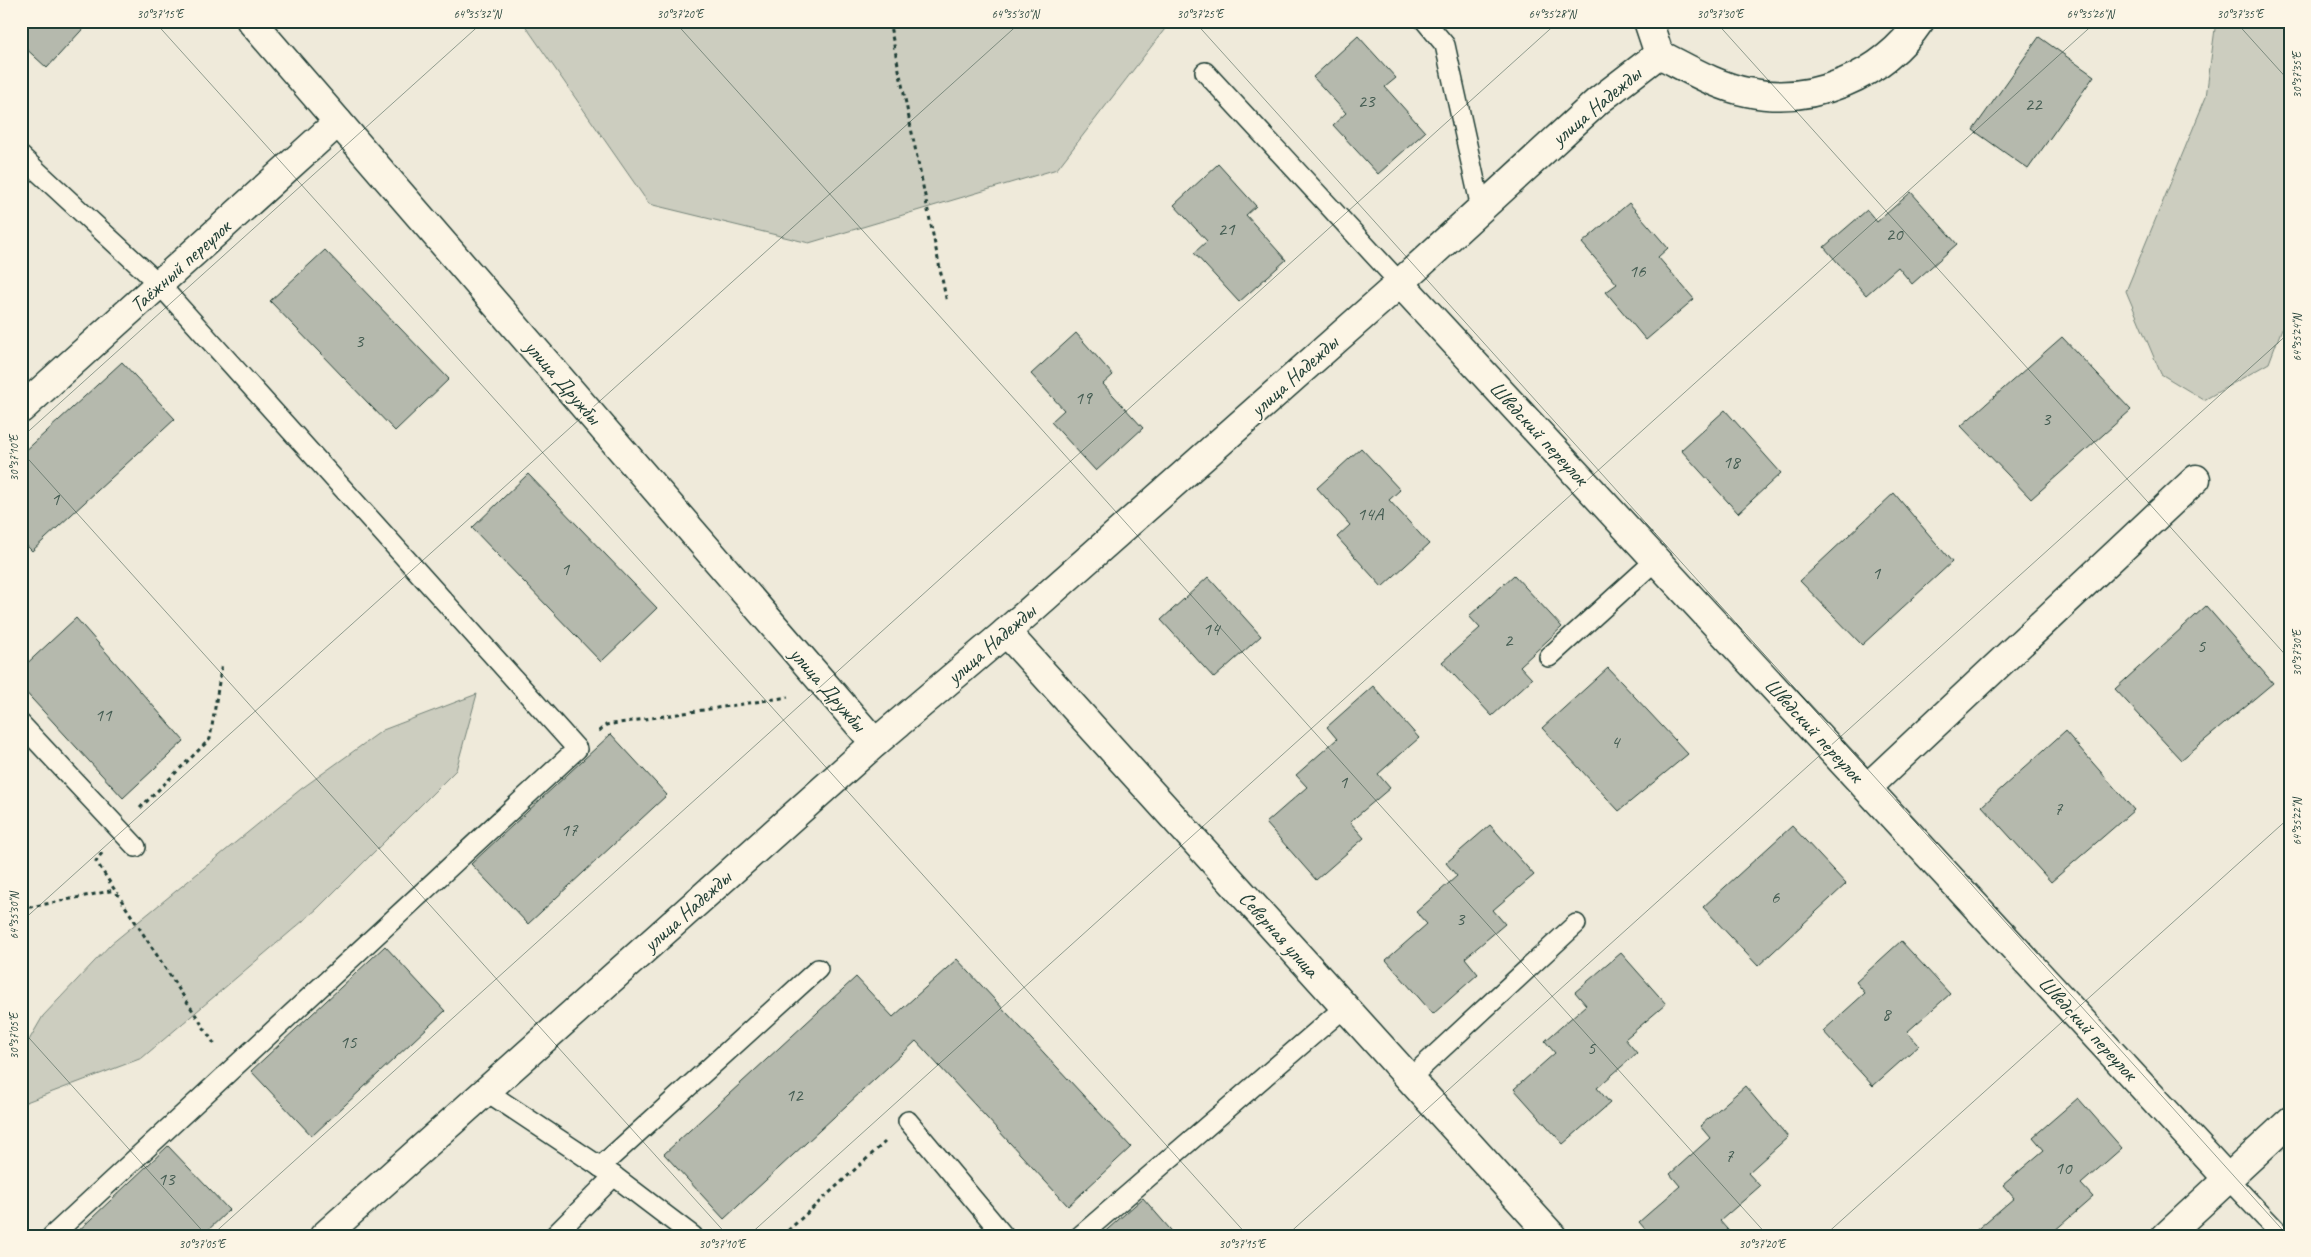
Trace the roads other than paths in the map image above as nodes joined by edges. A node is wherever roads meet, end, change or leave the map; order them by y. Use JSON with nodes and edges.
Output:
{"nodes":[{"id":1,"x":251,"y":21,"type":"edge"},
{"id":2,"x":1426,"y":21,"type":"edge"},
{"id":3,"x":1648,"y":21,"type":"edge"},
{"id":4,"x":1920,"y":21,"type":"edge"},
{"id":5,"x":1659,"y":54,"type":"junction"},
{"id":6,"x":1205,"y":72,"type":"dead end"},
{"id":7,"x":338,"y":122,"type":"junction"},
{"id":8,"x":21,"y":156,"type":"edge"},
{"id":9,"x":1481,"y":208,"type":"junction"},
{"id":10,"x":1400,"y":283,"type":"junction"},
{"id":11,"x":159,"y":284,"type":"junction"},
{"id":12,"x":21,"y":409,"type":"edge"},
{"id":13,"x":2196,"y":479,"type":"dead end"},
{"id":14,"x":1656,"y":560,"type":"junction"},
{"id":15,"x":1006,"y":632,"type":"junction"},
{"id":16,"x":1549,"y":657,"type":"dead end"},
{"id":17,"x":21,"y":724,"type":"edge"},
{"id":18,"x":875,"y":743,"type":"junction"},
{"id":19,"x":1867,"y":788,"type":"junction"},
{"id":20,"x":136,"y":847,"type":"dead end"},
{"id":21,"x":1576,"y":924,"type":"dead end"},
{"id":22,"x":818,"y":969,"type":"dead end"},
{"id":23,"x":1345,"y":1007,"type":"junction"},
{"id":24,"x":1410,"y":1079,"type":"junction"},
{"id":25,"x":486,"y":1091,"type":"junction"},
{"id":26,"x":908,"y":1121,"type":"road end"},
{"id":27,"x":2290,"y":1121,"type":"edge"},
{"id":28,"x":607,"y":1172,"type":"junction"},
{"id":29,"x":2227,"y":1178,"type":"junction"},
{"id":30,"x":52,"y":1236,"type":"edge"},
{"id":31,"x":324,"y":1236,"type":"edge"},
{"id":32,"x":554,"y":1236,"type":"edge"},
{"id":33,"x":694,"y":1236,"type":"edge"},
{"id":34,"x":1004,"y":1236,"type":"edge"},
{"id":35,"x":1080,"y":1236,"type":"edge"},
{"id":36,"x":1552,"y":1236,"type":"edge"},
{"id":37,"x":2166,"y":1236,"type":"edge"},
{"id":38,"x":2282,"y":1236,"type":"edge"}],
"edges":[{"from":1,"to":7,"type":"street","name":"улица Дружбы"},
{"from":2,"to":9,"type":"lane"},
{"from":3,"to":5,"type":"street"},
{"from":4,"to":5,"type":"street"},
{"from":5,"to":9,"type":"street","name":"улица Надежды"},
{"from":6,"to":10,"type":"lane"},
{"from":7,"to":11,"type":"street","name":"Таёжный переулок"},
{"from":7,"to":18,"type":"street","name":"улица Дружбы"},
{"from":8,"to":11,"type":"lane"},
{"from":9,"to":10,"type":"street","name":"улица Надежды"},
{"from":10,"to":14,"type":"street","name":"Шведский переулок"},
{"from":10,"to":15,"type":"street","name":"улица Надежды"},
{"from":11,"to":12,"type":"street","name":"Таёжный переулок"},
{"from":11,"to":30,"type":"lane"},
{"from":13,"to":19,"type":"street"},
{"from":14,"to":16,"type":"lane"},
{"from":14,"to":19,"type":"street","name":"Шведский переулок"},
{"from":15,"to":18,"type":"street","name":"улица Надежды"},
{"from":15,"to":23,"type":"street","name":"Северная улица"},
{"from":17,"to":20,"type":"lane"},
{"from":18,"to":25,"type":"street","name":"улица Надежды"},
{"from":19,"to":29,"type":"street","name":"Шведский переулок"},
{"from":21,"to":24,"type":"lane"},
{"from":22,"to":28,"type":"lane"},
{"from":23,"to":24,"type":"street","name":"Северная улица"},
{"from":23,"to":35,"type":"lane"},
{"from":24,"to":36,"type":"street","name":"Северная улица"},
{"from":25,"to":28,"type":"lane"},
{"from":25,"to":31,"type":"street","name":"улица Надежды"},
{"from":26,"to":34,"type":"lane"},
{"from":27,"to":29,"type":"street"},
{"from":28,"to":32,"type":"lane"},
{"from":28,"to":33,"type":"lane"},
{"from":29,"to":37,"type":"street"},
{"from":29,"to":38,"type":"lane"}]}
